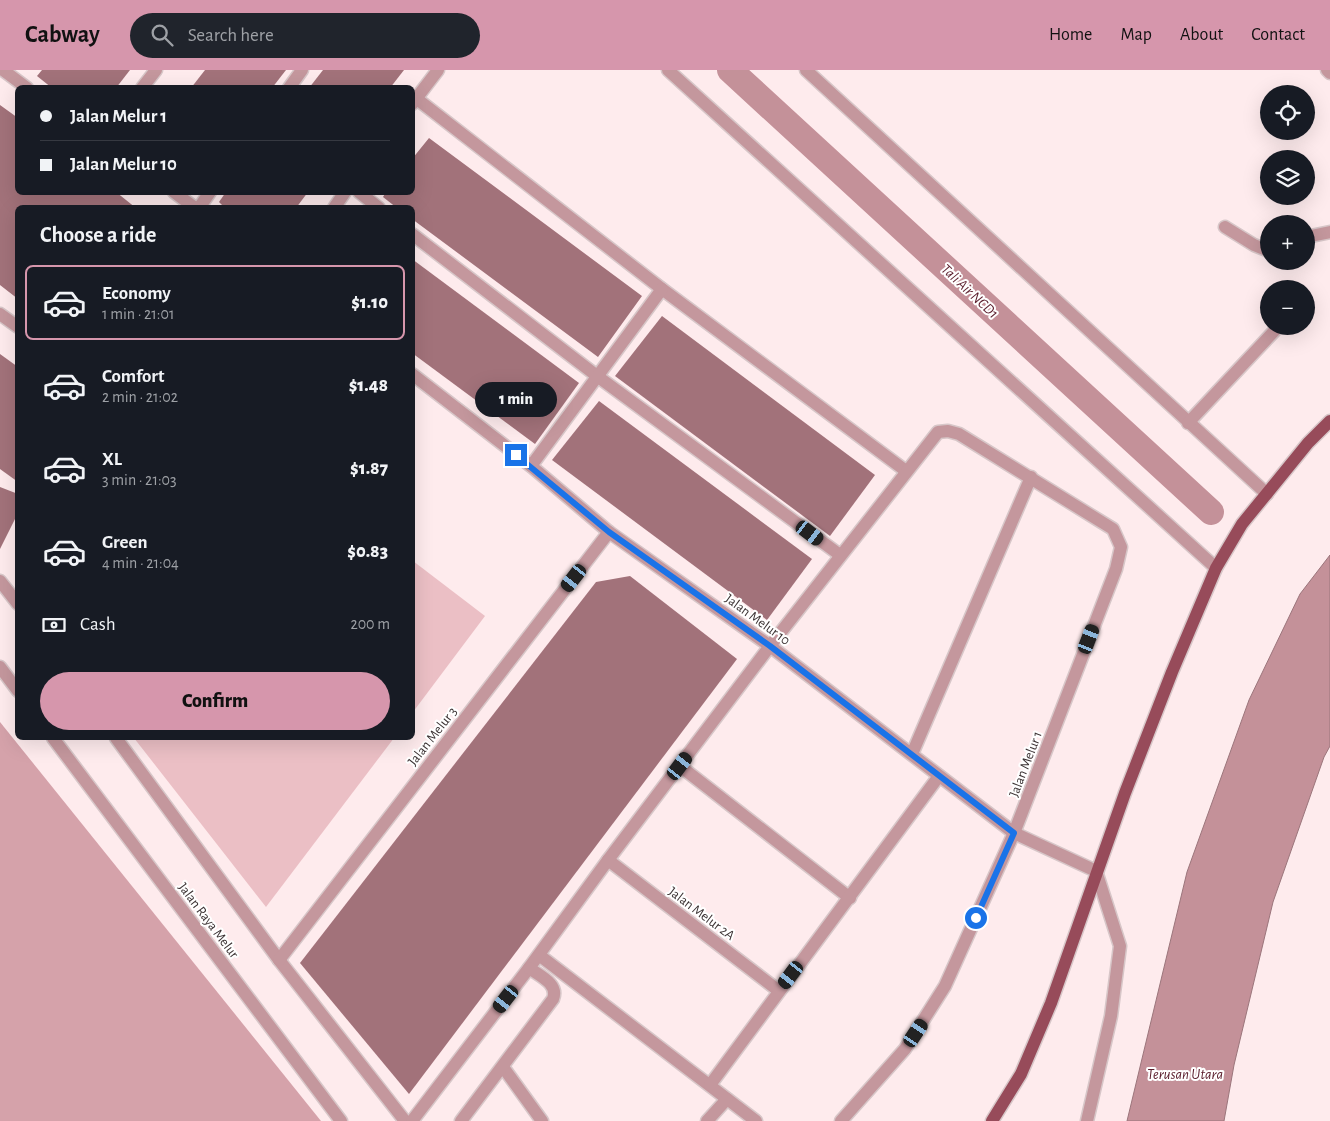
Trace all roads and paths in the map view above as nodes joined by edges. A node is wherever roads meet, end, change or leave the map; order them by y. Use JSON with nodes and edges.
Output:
{"nodes":[{"id":1,"x":156,"y":70,"type":"edge"},
{"id":2,"x":302,"y":70,"type":"edge"},
{"id":3,"x":438,"y":70,"type":"edge"},
{"id":4,"x":668,"y":70,"type":"edge"},
{"id":5,"x":806,"y":70,"type":"edge"},
{"id":6,"x":1327,"y":70,"type":"edge"},
{"id":7,"x":11,"y":72,"type":"edge"},
{"id":8,"x":1330,"y":72,"type":"edge"},
{"id":9,"x":24,"y":85,"type":"edge"},
{"id":10,"x":144,"y":85,"type":"edge"},
{"id":11,"x":291,"y":85,"type":"edge"},
{"id":12,"x":415,"y":101,"type":"edge"},
{"id":13,"x":178,"y":195,"type":"edge"},
{"id":14,"x":208,"y":195,"type":"edge"},
{"id":15,"x":363,"y":195,"type":"edge"},
{"id":16,"x":193,"y":205,"type":"edge"},
{"id":17,"x":199,"y":205,"type":"edge"},
{"id":18,"x":375,"y":205,"type":"edge"},
{"id":19,"x":1225,"y":227,"type":"dead end"},
{"id":20,"x":1330,"y":232,"type":"edge"},
{"id":21,"x":1315,"y":235,"type":"edge"},
{"id":22,"x":415,"y":236,"type":"edge"},
{"id":23,"x":1260,"y":247,"type":"edge"},
{"id":24,"x":662,"y":289,"type":"junction"},
{"id":25,"x":0,"y":314,"type":"edge"},
{"id":26,"x":15,"y":325,"type":"edge"},
{"id":27,"x":1271,"y":335,"type":"edge"},
{"id":28,"x":415,"y":376,"type":"edge"},
{"id":29,"x":597,"y":376,"type":"junction"},
{"id":30,"x":1330,"y":421,"type":"edge"},
{"id":31,"x":1188,"y":423,"type":"junction"},
{"id":32,"x":531,"y":466,"type":"junction"},
{"id":33,"x":906,"y":471,"type":"junction"},
{"id":34,"x":1031,"y":477,"type":"junction"},
{"id":35,"x":1267,"y":494,"type":"junction"},
{"id":36,"x":609,"y":532,"type":"junction"},
{"id":37,"x":840,"y":556,"type":"junction"},
{"id":38,"x":1216,"y":568,"type":"junction"},
{"id":39,"x":0,"y":581,"type":"edge"},
{"id":40,"x":15,"y":600,"type":"edge"},
{"id":41,"x":770,"y":646,"type":"junction"},
{"id":42,"x":0,"y":667,"type":"edge"},
{"id":43,"x":15,"y":686,"type":"edge"},
{"id":44,"x":55,"y":740,"type":"edge"},
{"id":45,"x":117,"y":740,"type":"edge"},
{"id":46,"x":912,"y":754,"type":"junction"},
{"id":47,"x":680,"y":766,"type":"junction"},
{"id":48,"x":939,"y":776,"type":"junction"},
{"id":49,"x":1014,"y":833,"type":"junction"},
{"id":50,"x":608,"y":860,"type":"junction"},
{"id":51,"x":1096,"y":871,"type":"junction"},
{"id":52,"x":850,"y":898,"type":"junction"},
{"id":53,"x":539,"y":955,"type":"junction"},
{"id":54,"x":279,"y":960,"type":"junction"},
{"id":55,"x":530,"y":968,"type":"junction"},
{"id":56,"x":779,"y":991,"type":"junction"},
{"id":57,"x":503,"y":1067,"type":"junction"},
{"id":58,"x":710,"y":1086,"type":"junction"},
{"id":59,"x":728,"y":1099,"type":"junction"},
{"id":60,"x":341,"y":1121,"type":"edge"},
{"id":61,"x":405,"y":1121,"type":"edge"},
{"id":62,"x":412,"y":1121,"type":"edge"},
{"id":63,"x":461,"y":1121,"type":"edge"},
{"id":64,"x":542,"y":1121,"type":"edge"},
{"id":65,"x":707,"y":1121,"type":"edge"},
{"id":66,"x":756,"y":1121,"type":"edge"},
{"id":67,"x":841,"y":1121,"type":"edge"},
{"id":68,"x":992,"y":1121,"type":"edge"},
{"id":69,"x":1087,"y":1121,"type":"edge"}],
"edges":[{"from":1,"to":10,"type":"street"},
{"from":2,"to":11,"type":"street"},
{"from":3,"to":12,"type":"street"},
{"from":4,"to":38,"type":"street"},
{"from":5,"to":31,"type":"street"},
{"from":6,"to":8,"type":"street"},
{"from":7,"to":9,"type":"street"},
{"from":12,"to":24,"type":"street"},
{"from":13,"to":16,"type":"street"},
{"from":14,"to":17,"type":"street"},
{"from":15,"to":18,"type":"street"},
{"from":19,"to":23,"type":"street"},
{"from":20,"to":21,"type":"street"},
{"from":22,"to":29,"type":"street"},
{"from":24,"to":29,"type":"street"},
{"from":24,"to":33,"type":"street"},
{"from":25,"to":26,"type":"street"},
{"from":27,"to":31,"type":"street"},
{"from":28,"to":32,"type":"street","name":"Jalan Melur 10"},
{"from":29,"to":32,"type":"street"},
{"from":29,"to":37,"type":"street"},
{"from":30,"to":35,"type":"main road"},
{"from":31,"to":35,"type":"street"},
{"from":32,"to":36,"type":"street","name":"Jalan Melur 10"},
{"from":33,"to":34,"type":"street"},
{"from":33,"to":37,"type":"street"},
{"from":34,"to":46,"type":"street"},
{"from":34,"to":49,"type":"street","name":"Jalan Melur 1"},
{"from":35,"to":38,"type":"main road"},
{"from":36,"to":41,"type":"street","name":"Jalan Melur 10"},
{"from":36,"to":54,"type":"street","name":"Jalan Melur 3"},
{"from":37,"to":41,"type":"street"},
{"from":38,"to":51,"type":"main road"},
{"from":39,"to":40,"type":"street"},
{"from":41,"to":46,"type":"street","name":"Jalan Melur 10"},
{"from":41,"to":47,"type":"street"},
{"from":42,"to":43,"type":"street"},
{"from":44,"to":60,"type":"street","name":"Jalan Raya Melur"},
{"from":45,"to":54,"type":"street"},
{"from":46,"to":48,"type":"street","name":"Jalan Melur 10"},
{"from":47,"to":50,"type":"street"},
{"from":47,"to":52,"type":"street"},
{"from":48,"to":49,"type":"street","name":"Jalan Melur 10"},
{"from":48,"to":52,"type":"street"},
{"from":49,"to":51,"type":"street","name":"Jalan Melur 10"},
{"from":49,"to":67,"type":"street","name":"Jalan Melur 1"},
{"from":50,"to":53,"type":"street"},
{"from":50,"to":56,"type":"street","name":"Jalan Melur 2A"},
{"from":51,"to":68,"type":"main road"},
{"from":51,"to":69,"type":"street"},
{"from":52,"to":56,"type":"street"},
{"from":53,"to":55,"type":"street"},
{"from":53,"to":58,"type":"street"},
{"from":54,"to":61,"type":"street"},
{"from":55,"to":57,"type":"street"},
{"from":55,"to":62,"type":"street"},
{"from":56,"to":58,"type":"street"},
{"from":57,"to":63,"type":"street"},
{"from":57,"to":64,"type":"street"},
{"from":58,"to":59,"type":"street"},
{"from":59,"to":65,"type":"street"},
{"from":59,"to":66,"type":"street"}]}
